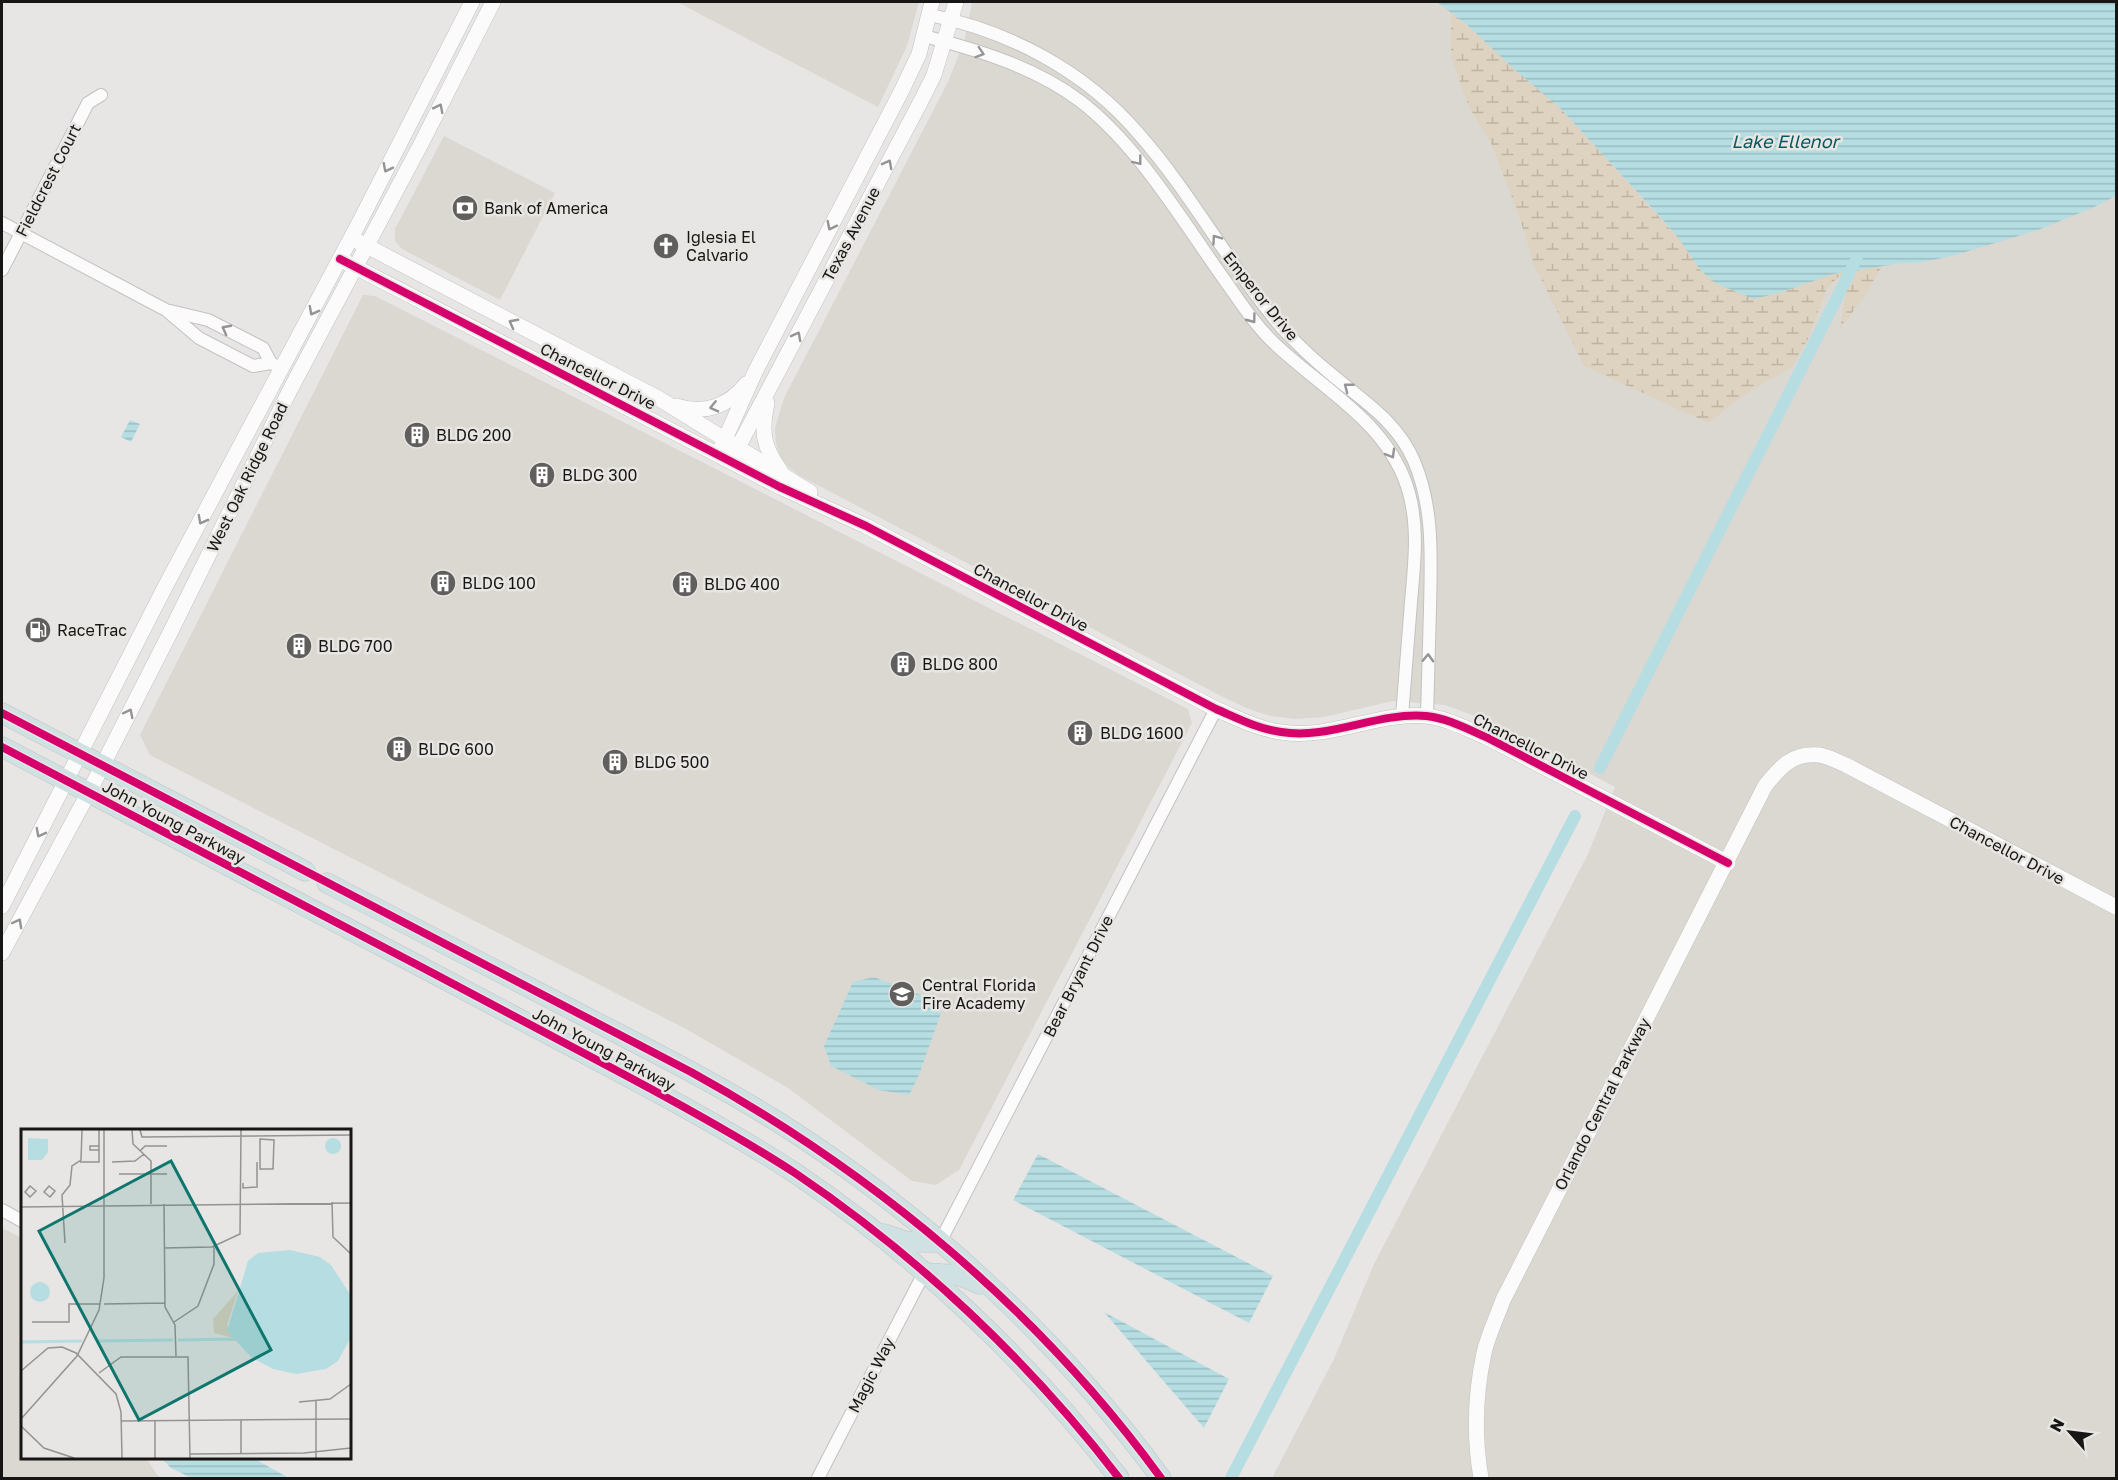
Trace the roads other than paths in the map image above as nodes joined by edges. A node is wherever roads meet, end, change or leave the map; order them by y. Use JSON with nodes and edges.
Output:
{"nodes":[{"id":1,"x":472,"y":2,"type":"edge"},
{"id":2,"x":493,"y":2,"type":"edge"},
{"id":3,"x":956,"y":2,"type":"edge"},
{"id":4,"x":931,"y":8,"type":"edge"},
{"id":5,"x":952,"y":20,"type":"junction"},
{"id":6,"x":924,"y":36,"type":"junction"},
{"id":7,"x":945,"y":41,"type":"junction"},
{"id":8,"x":902,"y":90,"type":"junction"},
{"id":9,"x":101,"y":95,"type":"dead end"},
{"id":10,"x":921,"y":101,"type":"junction"},
{"id":11,"x":2,"y":223,"type":"edge"},
{"id":12,"x":21,"y":233,"type":"junction"},
{"id":13,"x":351,"y":238,"type":"junction"},
{"id":14,"x":367,"y":246,"type":"junction"},
{"id":15,"x":340,"y":259,"type":"junction"},
{"id":16,"x":356,"y":267,"type":"junction"},
{"id":17,"x":2,"y":270,"type":"edge"},
{"id":18,"x":166,"y":310,"type":"junction"},
{"id":19,"x":277,"y":366,"type":"junction"},
{"id":20,"x":756,"y":370,"type":"junction"},
{"id":21,"x":770,"y":388,"type":"junction"},
{"id":22,"x":658,"y":398,"type":"junction"},
{"id":23,"x":728,"y":450,"type":"junction"},
{"id":24,"x":785,"y":477,"type":"junction"},
{"id":25,"x":233,"y":507,"type":"junction"},
{"id":26,"x":866,"y":526,"type":"junction"},
{"id":27,"x":1216,"y":709,"type":"junction"},
{"id":28,"x":2,"y":713,"type":"edge"},
{"id":29,"x":1402,"y":716,"type":"junction"},
{"id":30,"x":1427,"y":716,"type":"junction"},
{"id":31,"x":2,"y":747,"type":"edge"},
{"id":32,"x":81,"y":754,"type":"junction"},
{"id":33,"x":1798,"y":757,"type":"joint"},
{"id":34,"x":102,"y":765,"type":"junction"},
{"id":35,"x":66,"y":781,"type":"junction"},
{"id":36,"x":88,"y":792,"type":"junction"},
{"id":37,"x":1728,"y":862,"type":"junction"},
{"id":38,"x":305,"y":871,"type":"dead end"},
{"id":39,"x":327,"y":883,"type":"dead end"},
{"id":40,"x":2,"y":906,"type":"edge"},
{"id":41,"x":2116,"y":908,"type":"edge"},
{"id":42,"x":2,"y":953,"type":"edge"},
{"id":43,"x":2,"y":1210,"type":"edge"},
{"id":44,"x":21,"y":1220,"type":"edge"},
{"id":45,"x":872,"y":1230,"type":"junction"},
{"id":46,"x":940,"y":1242,"type":"junction"},
{"id":47,"x":924,"y":1273,"type":"junction"},
{"id":48,"x":993,"y":1290,"type":"junction"},
{"id":49,"x":818,"y":1479,"type":"edge"},
{"id":50,"x":1119,"y":1479,"type":"edge"},
{"id":51,"x":1161,"y":1479,"type":"edge"},
{"id":52,"x":1482,"y":1479,"type":"edge"}],
"edges":[{"from":1,"to":13,"type":"street","name":"West Oak Ridge Road","one_way":true},
{"from":14,"to":2,"type":"street","name":"West Oak Ridge Road","one_way":true},
{"from":3,"to":5,"type":"street","name":"Texas Avenue"},
{"from":4,"to":5,"type":"street","name":"Emperor Drive"},
{"from":4,"to":6,"type":"street","name":"Texas Avenue"},
{"from":5,"to":7,"type":"street","name":"Texas Avenue"},
{"from":30,"to":5,"type":"street","name":"Emperor Drive","one_way":true},
{"from":6,"to":7,"type":"street","name":"Emperor Drive"},
{"from":6,"to":8,"type":"street","name":"Texas Avenue"},
{"from":7,"to":10,"type":"street","name":"Texas Avenue"},
{"from":7,"to":29,"type":"street","name":"Emperor Drive","one_way":true},
{"from":8,"to":10,"type":"street"},
{"from":8,"to":20,"type":"street","name":"Texas Avenue","one_way":true},
{"from":9,"to":12,"type":"street","name":"Fieldcrest Court"},
{"from":21,"to":10,"type":"street","name":"Texas Avenue","one_way":true},
{"from":11,"to":12,"type":"street"},
{"from":12,"to":17,"type":"street","name":"Fieldcrest Court"},
{"from":12,"to":18,"type":"street"},
{"from":13,"to":14,"type":"street","name":"Chancellor Drive"},
{"from":13,"to":15,"type":"street","name":"West Oak Ridge Road"},
{"from":14,"to":16,"type":"street","name":"West Oak Ridge Road"},
{"from":22,"to":14,"type":"street","name":"Chancellor Drive","one_way":true},
{"from":15,"to":16,"type":"street","name":"Chancellor Drive"},
{"from":15,"to":19,"type":"street","name":"West Oak Ridge Road","one_way":true},
{"from":16,"to":23,"type":"street","name":"Chancellor Drive"},
{"from":16,"to":25,"type":"street","name":"West Oak Ridge Road"},
{"from":19,"to":18,"type":"street","one_way":true},
{"from":18,"to":19,"type":"street"},
{"from":19,"to":25,"type":"street"},
{"from":19,"to":32,"type":"street","name":"West Oak Ridge Road","one_way":true},
{"from":20,"to":22,"type":"street","one_way":true},
{"from":20,"to":23,"type":"street","name":"Texas Avenue"},
{"from":21,"to":23,"type":"street","name":"Texas Avenue"},
{"from":21,"to":24,"type":"street"},
{"from":22,"to":23,"type":"street","name":"Chancellor Drive"},
{"from":23,"to":24,"type":"street","name":"Chancellor Drive"},
{"from":23,"to":26,"type":"street","name":"Chancellor Drive"},
{"from":24,"to":26,"type":"street","name":"Chancellor Drive"},
{"from":34,"to":25,"type":"street","name":"West Oak Ridge Road","one_way":true},
{"from":26,"to":27,"type":"street","name":"Chancellor Drive"},
{"from":27,"to":29,"type":"street","name":"Chancellor Drive"},
{"from":27,"to":46,"type":"street","name":"Bear Bryant Drive"},
{"from":28,"to":32,"type":"highway","name":"John Young Parkway"},
{"from":29,"to":30,"type":"street","name":"Chancellor Drive"},
{"from":30,"to":37,"type":"street","name":"Chancellor Drive"},
{"from":31,"to":35,"type":"highway","name":"John Young Parkway"},
{"from":32,"to":34,"type":"highway","name":"John Young Parkway"},
{"from":32,"to":35,"type":"street","name":"West Oak Ridge Road"},
{"from":33,"to":37,"type":"street","name":"Orlando Central Parkway"},
{"from":33,"to":41,"type":"street","name":"Chancellor Drive"},
{"from":34,"to":36,"type":"street","name":"West Oak Ridge Road"},
{"from":34,"to":38,"type":"highway","name":"John Young Parkway"},
{"from":35,"to":36,"type":"highway","name":"John Young Parkway"},
{"from":35,"to":40,"type":"street","name":"West Oak Ridge Road","one_way":true},
{"from":42,"to":36,"type":"street","name":"West Oak Ridge Road","one_way":true},
{"from":36,"to":45,"type":"highway","name":"John Young Parkway"},
{"from":37,"to":52,"type":"street","name":"Orlando Central Parkway"},
{"from":39,"to":46,"type":"highway","name":"John Young Parkway"},
{"from":43,"to":44,"type":"street"},
{"from":45,"to":46,"type":"highway"},
{"from":45,"to":47,"type":"highway","name":"John Young Parkway"},
{"from":46,"to":48,"type":"highway","name":"John Young Parkway"},
{"from":47,"to":48,"type":"highway"},
{"from":47,"to":49,"type":"street","name":"Magic Way"},
{"from":47,"to":50,"type":"highway","name":"John Young Parkway"},
{"from":48,"to":51,"type":"highway","name":"John Young Parkway"}]}
